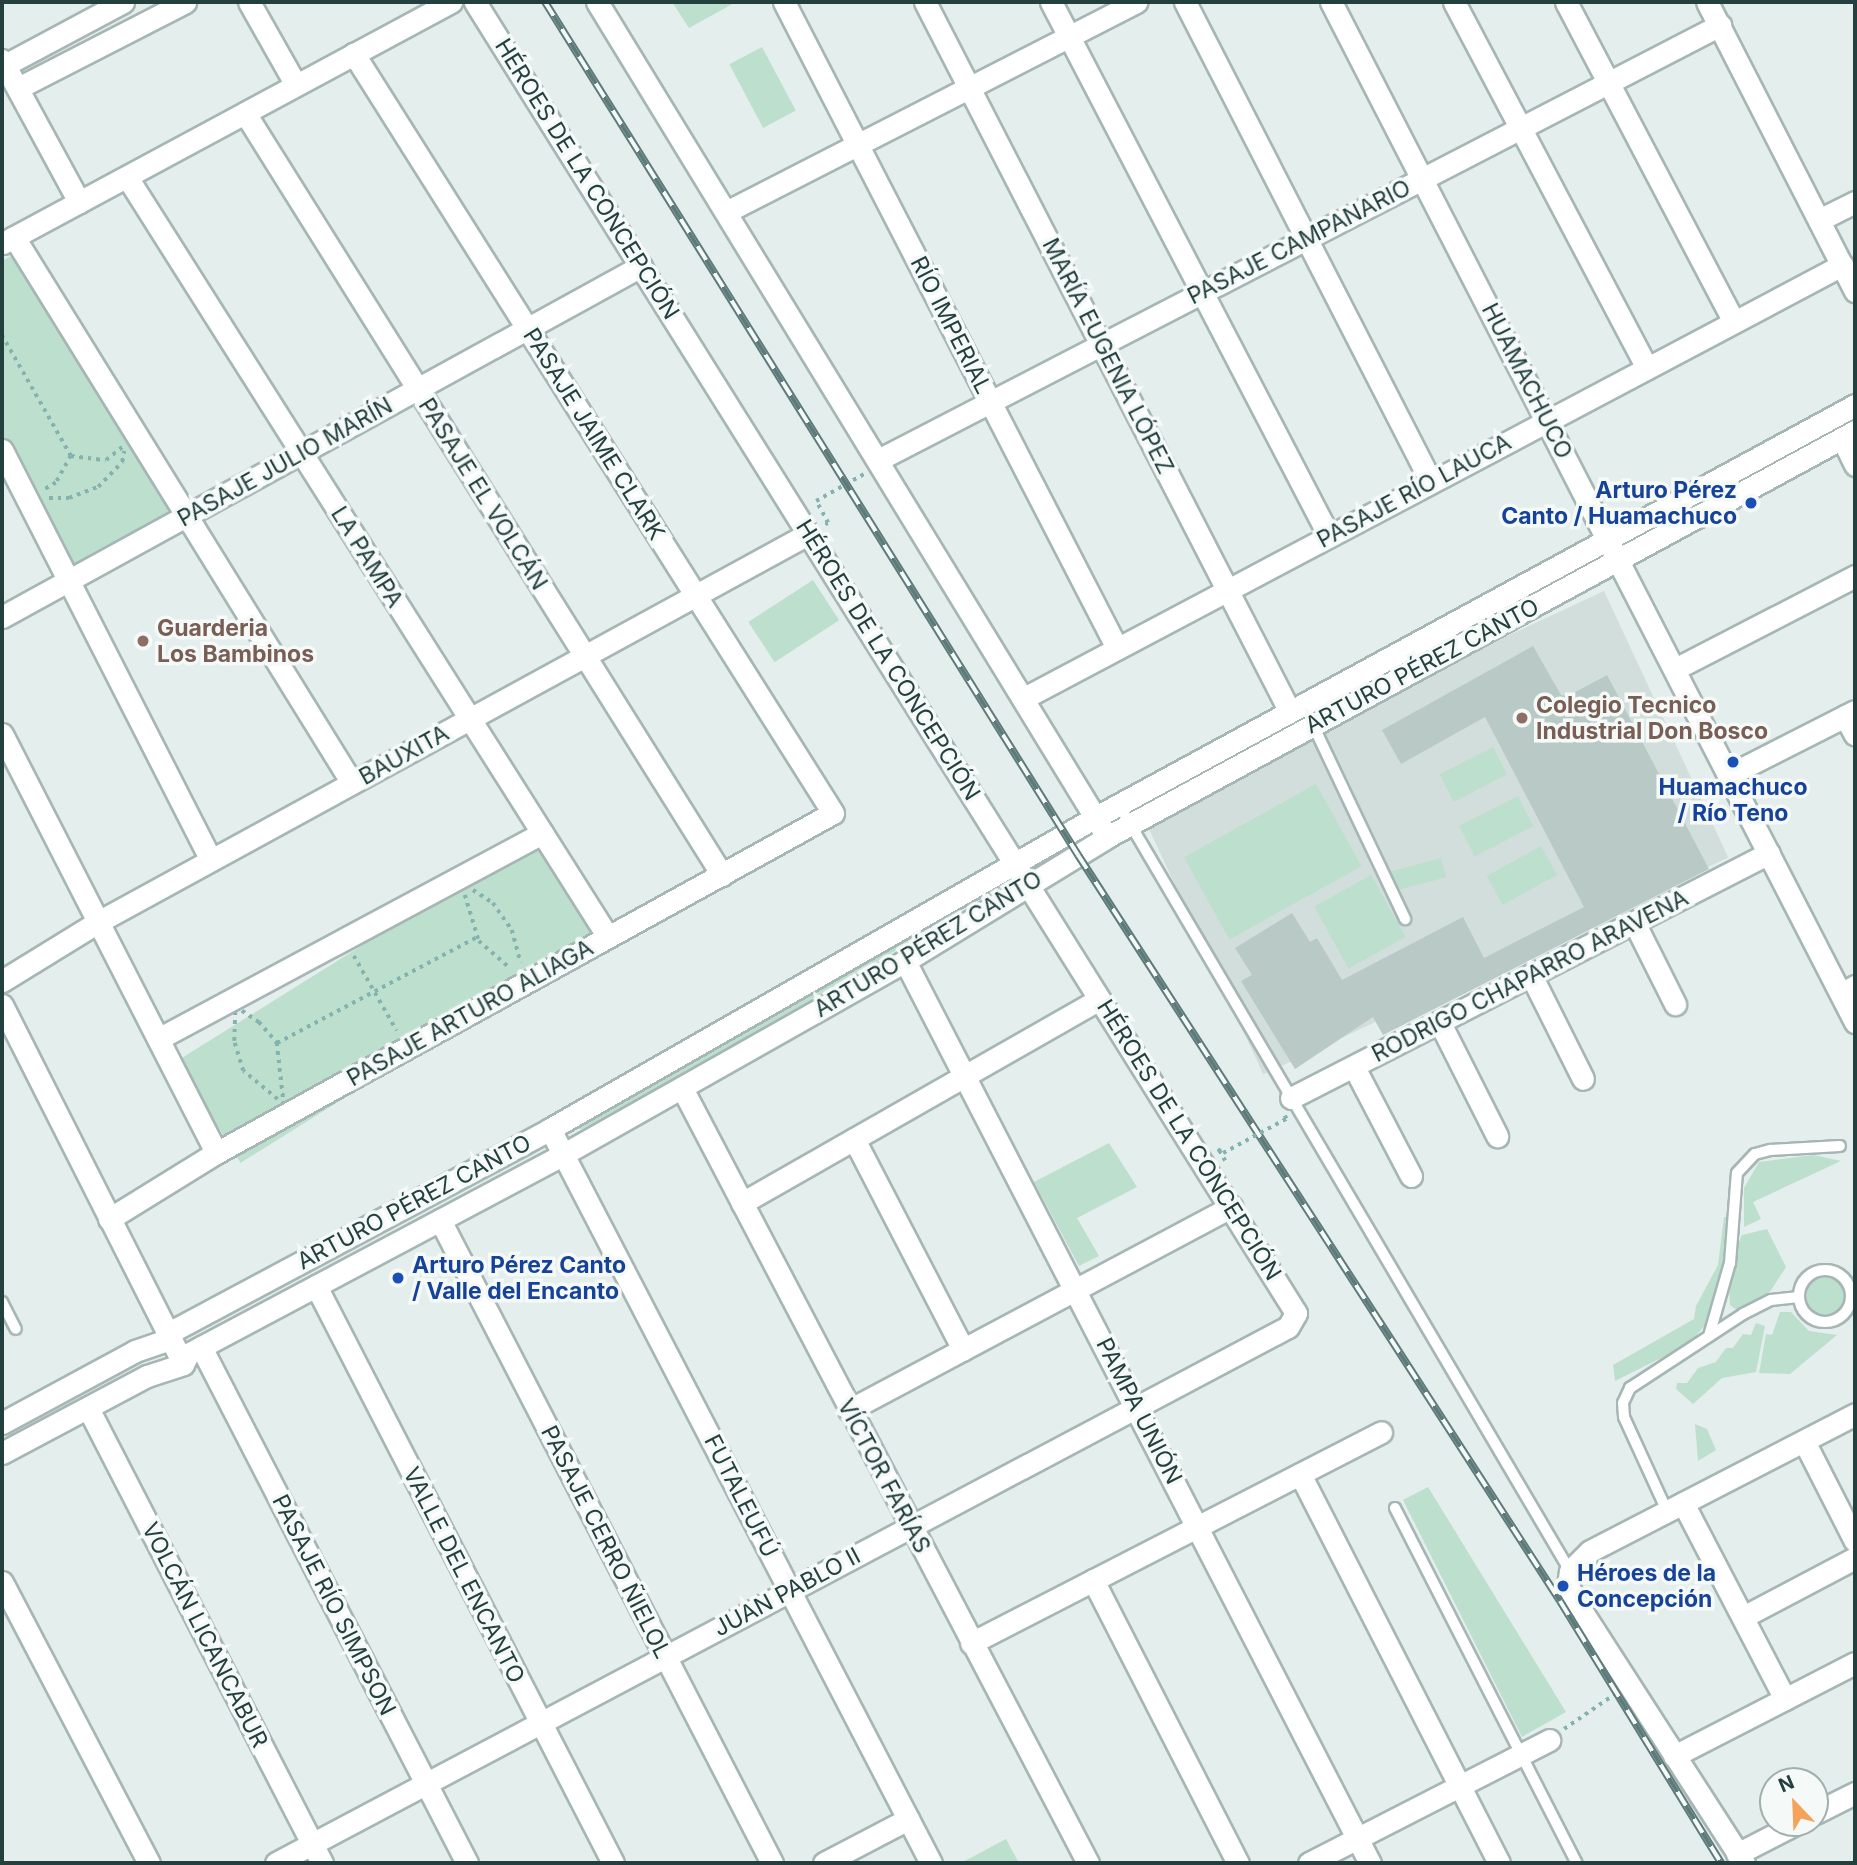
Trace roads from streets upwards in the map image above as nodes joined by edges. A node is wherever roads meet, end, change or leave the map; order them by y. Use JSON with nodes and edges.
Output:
{"nodes":[{"id":1,"x":185,"y":2,"type":"edge"},
{"id":2,"x":248,"y":2,"type":"edge"},
{"id":3,"x":450,"y":2,"type":"edge"},
{"id":4,"x":475,"y":2,"type":"edge"},
{"id":5,"x":597,"y":2,"type":"edge"},
{"id":6,"x":784,"y":2,"type":"edge"},
{"id":7,"x":925,"y":2,"type":"edge"},
{"id":8,"x":1051,"y":2,"type":"edge"},
{"id":9,"x":1136,"y":2,"type":"edge"},
{"id":10,"x":1185,"y":2,"type":"edge"},
{"id":11,"x":1331,"y":2,"type":"edge"},
{"id":12,"x":1454,"y":2,"type":"edge"},
{"id":13,"x":1566,"y":2,"type":"edge"},
{"id":14,"x":1707,"y":2,"type":"edge"},
{"id":15,"x":114,"y":4,"type":"edge"},
{"id":16,"x":1720,"y":25,"type":"junction"},
{"id":17,"x":1069,"y":36,"type":"junction"},
{"id":18,"x":355,"y":54,"type":"junction"},
{"id":19,"x":3,"y":62,"type":"edge"},
{"id":20,"x":1608,"y":83,"type":"junction"},
{"id":21,"x":296,"y":85,"type":"junction"},
{"id":22,"x":18,"y":88,"type":"junction"},
{"id":23,"x":969,"y":88,"type":"junction"},
{"id":24,"x":245,"y":113,"type":"junction"},
{"id":25,"x":1519,"y":129,"type":"junction"},
{"id":26,"x":858,"y":145,"type":"junction"},
{"id":27,"x":127,"y":177,"type":"junction"},
{"id":28,"x":1423,"y":178,"type":"junction"},
{"id":29,"x":79,"y":202,"type":"junction"},
{"id":30,"x":1855,"y":202,"type":"edge"},
{"id":31,"x":726,"y":212,"type":"junction"},
{"id":32,"x":1819,"y":220,"type":"junction"},
{"id":33,"x":1306,"y":238,"type":"junction"},
{"id":34,"x":8,"y":241,"type":"edge"},
{"id":35,"x":1842,"y":265,"type":"junction"},
{"id":36,"x":641,"y":266,"type":"junction"},
{"id":37,"x":1855,"y":291,"type":"edge"},
{"id":38,"x":1202,"y":292,"type":"junction"},
{"id":39,"x":1734,"y":322,"type":"junction"},
{"id":40,"x":528,"y":328,"type":"junction"},
{"id":41,"x":1102,"y":344,"type":"junction"},
{"id":42,"x":1647,"y":368,"type":"junction"},
{"id":43,"x":417,"y":389,"type":"junction"},
{"id":44,"x":990,"y":402,"type":"junction"},
{"id":45,"x":1855,"y":405,"type":"edge"},
{"id":46,"x":1548,"y":420,"type":"junction"},
{"id":47,"x":1849,"y":435,"type":"edge"},
{"id":48,"x":2,"y":450,"type":"edge"},
{"id":49,"x":301,"y":452,"type":"junction"},
{"id":50,"x":878,"y":460,"type":"junction"},
{"id":51,"x":1855,"y":465,"type":"edge"},
{"id":52,"x":1432,"y":482,"type":"junction"},
{"id":53,"x":187,"y":516,"type":"junction"},
{"id":54,"x":808,"y":534,"type":"junction"},
{"id":55,"x":1329,"y":536,"type":"junction"},
{"id":56,"x":1609,"y":539,"type":"junction"},
{"id":57,"x":1618,"y":560,"type":"junction"},
{"id":58,"x":1855,"y":576,"type":"edge"},
{"id":59,"x":68,"y":580,"type":"junction"},
{"id":60,"x":1229,"y":589,"type":"junction"},
{"id":61,"x":695,"y":596,"type":"junction"},
{"id":62,"x":2,"y":617,"type":"edge"},
{"id":63,"x":1117,"y":648,"type":"junction"},
{"id":64,"x":584,"y":656,"type":"junction"},
{"id":65,"x":1675,"y":669,"type":"junction"},
{"id":66,"x":1024,"y":698,"type":"junction"},
{"id":67,"x":1290,"y":712,"type":"junction"},
{"id":68,"x":1850,"y":713,"type":"edge"},
{"id":69,"x":469,"y":719,"type":"junction"},
{"id":70,"x":2,"y":734,"type":"edge"},
{"id":71,"x":1855,"y":735,"type":"edge"},
{"id":72,"x":1729,"y":775,"type":"junction"},
{"id":73,"x":352,"y":783,"type":"junction"},
{"id":74,"x":833,"y":813,"type":"joint"},
{"id":75,"x":1096,"y":817,"type":"junction"},
{"id":76,"x":542,"y":833,"type":"junction"},
{"id":77,"x":1107,"y":837,"type":"junction"},
{"id":78,"x":1769,"y":853,"type":"junction"},
{"id":79,"x":211,"y":860,"type":"junction"},
{"id":80,"x":1017,"y":865,"type":"junction"},
{"id":81,"x":722,"y":875,"type":"junction"},
{"id":82,"x":1029,"y":886,"type":"junction"},
{"id":83,"x":98,"y":922,"type":"junction"},
{"id":84,"x":1634,"y":922,"type":"junction"},
{"id":85,"x":608,"y":937,"type":"junction"},
{"id":86,"x":905,"y":961,"type":"junction"},
{"id":87,"x":1531,"y":975,"type":"junction"},
{"id":88,"x":2,"y":981,"type":"edge"},
{"id":89,"x":1848,"y":990,"type":"edge"},
{"id":90,"x":1099,"y":999,"type":"junction"},
{"id":91,"x":1675,"y":1004,"type":"dead end"},
{"id":92,"x":2,"y":1005,"type":"edge"},
{"id":93,"x":1855,"y":1022,"type":"edge"},
{"id":94,"x":1440,"y":1023,"type":"junction"},
{"id":95,"x":158,"y":1040,"type":"junction"},
{"id":96,"x":1354,"y":1067,"type":"junction"},
{"id":97,"x":965,"y":1076,"type":"junction"},
{"id":98,"x":1583,"y":1079,"type":"dead end"},
{"id":99,"x":682,"y":1088,"type":"junction"},
{"id":100,"x":1287,"y":1105,"type":"road end"},
{"id":101,"x":550,"y":1129,"type":"junction"},
{"id":102,"x":1497,"y":1136,"type":"dead end"},
{"id":103,"x":854,"y":1139,"type":"junction"},
{"id":104,"x":216,"y":1153,"type":"junction"},
{"id":105,"x":564,"y":1154,"type":"junction"},
{"id":106,"x":1411,"y":1176,"type":"dead end"},
{"id":107,"x":743,"y":1203,"type":"junction"},
{"id":108,"x":1231,"y":1207,"type":"junction"},
{"id":109,"x":109,"y":1219,"type":"junction"},
{"id":110,"x":440,"y":1220,"type":"junction"},
{"id":111,"x":316,"y":1286,"type":"junction"},
{"id":112,"x":1076,"y":1290,"type":"junction"},
{"id":113,"x":1296,"y":1319,"type":"joint"},
{"id":114,"x":170,"y":1339,"type":"junction"},
{"id":115,"x":201,"y":1347,"type":"junction"},
{"id":116,"x":963,"y":1349,"type":"junction"},
{"id":117,"x":183,"y":1364,"type":"junction"},
{"id":118,"x":1137,"y":1407,"type":"junction"},
{"id":119,"x":88,"y":1408,"type":"junction"},
{"id":120,"x":849,"y":1410,"type":"junction"},
{"id":121,"x":1855,"y":1414,"type":"edge"},
{"id":122,"x":2,"y":1423,"type":"edge"},
{"id":123,"x":1381,"y":1432,"type":"dead end"},
{"id":124,"x":1804,"y":1441,"type":"junction"},
{"id":125,"x":2,"y":1453,"type":"edge"},
{"id":126,"x":1300,"y":1474,"type":"junction"},
{"id":127,"x":1675,"y":1507,"type":"junction"},
{"id":128,"x":1198,"y":1526,"type":"junction"},
{"id":129,"x":910,"y":1527,"type":"junction"},
{"id":130,"x":1855,"y":1541,"type":"edge"},
{"id":131,"x":1855,"y":1558,"type":"edge"},
{"id":132,"x":1093,"y":1580,"type":"junction"},
{"id":133,"x":2,"y":1582,"type":"edge"},
{"id":134,"x":790,"y":1591,"type":"junction"},
{"id":135,"x":1743,"y":1617,"type":"junction"},
{"id":136,"x":971,"y":1643,"type":"junction"},
{"id":137,"x":666,"y":1657,"type":"junction"},
{"id":138,"x":1855,"y":1663,"type":"edge"},
{"id":139,"x":1785,"y":1699,"type":"junction"},
{"id":140,"x":541,"y":1723,"type":"junction"},
{"id":141,"x":1549,"y":1740,"type":"road end"},
{"id":142,"x":1674,"y":1756,"type":"junction"},
{"id":143,"x":426,"y":1784,"type":"junction"},
{"id":144,"x":1460,"y":1786,"type":"junction"},
{"id":145,"x":1852,"y":1801,"type":"edge"},
{"id":146,"x":1829,"y":1809,"type":"edge"},
{"id":147,"x":908,"y":1819,"type":"junction"},
{"id":148,"x":1774,"y":1837,"type":"edge"},
{"id":149,"x":1357,"y":1839,"type":"junction"},
{"id":150,"x":317,"y":1854,"type":"edge"},
{"id":151,"x":1740,"y":1858,"type":"edge"},
{"id":152,"x":149,"y":1863,"type":"edge"},
{"id":153,"x":276,"y":1863,"type":"edge"},
{"id":154,"x":467,"y":1863,"type":"edge"},
{"id":155,"x":613,"y":1863,"type":"edge"},
{"id":156,"x":772,"y":1863,"type":"edge"},
{"id":157,"x":824,"y":1863,"type":"edge"},
{"id":158,"x":931,"y":1863,"type":"edge"},
{"id":159,"x":1088,"y":1863,"type":"edge"},
{"id":160,"x":1238,"y":1863,"type":"edge"},
{"id":161,"x":1309,"y":1863,"type":"edge"},
{"id":162,"x":1370,"y":1863,"type":"edge"},
{"id":163,"x":1499,"y":1863,"type":"edge"}],
"edges":[{"from":1,"to":22,"type":"street"},
{"from":2,"to":21,"type":"street"},
{"from":3,"to":18,"type":"street"},
{"from":4,"to":36,"type":"street","name":"HÉROES DE LA CONCEPCIÓN"},
{"from":5,"to":31,"type":"street"},
{"from":6,"to":26,"type":"street","name":"RÍO IMPERIAL"},
{"from":7,"to":23,"type":"street","name":"MARÍA EUGENIA LÓPEZ"},
{"from":8,"to":17,"type":"street"},
{"from":9,"to":17,"type":"street"},
{"from":10,"to":33,"type":"street"},
{"from":11,"to":28,"type":"street","name":"HUAMACHUCO"},
{"from":12,"to":25,"type":"street"},
{"from":13,"to":20,"type":"street"},
{"from":14,"to":16,"type":"street"},
{"from":15,"to":19,"type":"street"},
{"from":16,"to":20,"type":"street","name":"PASAJE CAMPANARIO"},
{"from":16,"to":32,"type":"street"},
{"from":17,"to":23,"type":"street"},
{"from":17,"to":38,"type":"street"},
{"from":18,"to":21,"type":"street"},
{"from":18,"to":40,"type":"street","name":"PASAJE JAIME CLARK"},
{"from":19,"to":22,"type":"street"},
{"from":20,"to":25,"type":"street","name":"PASAJE CAMPANARIO"},
{"from":20,"to":39,"type":"street"},
{"from":21,"to":24,"type":"street"},
{"from":22,"to":29,"type":"street"},
{"from":23,"to":26,"type":"street"},
{"from":23,"to":41,"type":"street","name":"MARÍA EUGENIA LÓPEZ"},
{"from":24,"to":27,"type":"street"},
{"from":24,"to":43,"type":"street","name":"PASAJE EL VOLCÁN"},
{"from":25,"to":28,"type":"street","name":"PASAJE CAMPANARIO"},
{"from":25,"to":42,"type":"street"},
{"from":26,"to":31,"type":"street"},
{"from":26,"to":44,"type":"street","name":"RÍO IMPERIAL"},
{"from":27,"to":29,"type":"street"},
{"from":27,"to":49,"type":"street","name":"LA PAMPA"},
{"from":28,"to":33,"type":"street","name":"PASAJE CAMPANARIO"},
{"from":28,"to":46,"type":"street","name":"HUAMACHUCO"},
{"from":29,"to":34,"type":"street"},
{"from":30,"to":32,"type":"street"},
{"from":31,"to":50,"type":"street"},
{"from":32,"to":35,"type":"street"},
{"from":33,"to":38,"type":"street","name":"PASAJE CAMPANARIO"},
{"from":33,"to":52,"type":"street"},
{"from":34,"to":53,"type":"street"},
{"from":35,"to":37,"type":"street"},
{"from":35,"to":39,"type":"street","name":"PASAJE RÍO LAUCA"},
{"from":36,"to":40,"type":"street","name":"PASAJE JULIO MARÍN"},
{"from":36,"to":54,"type":"street","name":"HÉROES DE LA CONCEPCIÓN"},
{"from":38,"to":41,"type":"street","name":"PASAJE CAMPANARIO"},
{"from":38,"to":55,"type":"street"},
{"from":39,"to":42,"type":"street","name":"PASAJE RÍO LAUCA"},
{"from":40,"to":43,"type":"street","name":"PASAJE JULIO MARÍN"},
{"from":40,"to":61,"type":"street","name":"PASAJE JAIME CLARK"},
{"from":41,"to":44,"type":"street","name":"PASAJE CAMPANARIO"},
{"from":41,"to":60,"type":"street","name":"MARÍA EUGENIA LÓPEZ"},
{"from":42,"to":46,"type":"street","name":"PASAJE RÍO LAUCA"},
{"from":43,"to":49,"type":"street","name":"PASAJE JULIO MARÍN"},
{"from":43,"to":64,"type":"street","name":"PASAJE EL VOLCÁN"},
{"from":44,"to":50,"type":"street","name":"PASAJE CAMPANARIO"},
{"from":44,"to":63,"type":"street","name":"RÍO IMPERIAL"},
{"from":45,"to":56,"type":"street","name":"ARTURO PÉREZ CANTO"},
{"from":46,"to":52,"type":"street","name":"PASAJE RÍO LAUCA"},
{"from":46,"to":56,"type":"street","name":"HUAMACHUCO"},
{"from":47,"to":51,"type":"street"},
{"from":47,"to":57,"type":"street","name":"ARTURO PÉREZ CANTO"},
{"from":48,"to":59,"type":"street"},
{"from":49,"to":53,"type":"street","name":"PASAJE JULIO MARÍN"},
{"from":49,"to":69,"type":"street","name":"LA PAMPA"},
{"from":50,"to":66,"type":"street"},
{"from":52,"to":55,"type":"street","name":"PASAJE RÍO LAUCA"},
{"from":53,"to":59,"type":"street","name":"PASAJE JULIO MARÍN"},
{"from":53,"to":73,"type":"street"},
{"from":54,"to":61,"type":"street","name":"BAUXITA"},
{"from":54,"to":80,"type":"street","name":"HÉROES DE LA CONCEPCIÓN"},
{"from":55,"to":60,"type":"street","name":"PASAJE RÍO LAUCA"},
{"from":56,"to":57,"type":"street","name":"HUAMACHUCO"},
{"from":56,"to":67,"type":"street","name":"ARTURO PÉREZ CANTO"},
{"from":57,"to":65,"type":"street","name":"HUAMACHUCO"},
{"from":57,"to":77,"type":"street","name":"ARTURO PÉREZ CANTO"},
{"from":58,"to":65,"type":"street"},
{"from":59,"to":62,"type":"street","name":"PASAJE JULIO MARÍN"},
{"from":59,"to":79,"type":"street"},
{"from":60,"to":63,"type":"street","name":"PASAJE RÍO LAUCA"},
{"from":60,"to":67,"type":"street","name":"MARÍA EUGENIA LÓPEZ"},
{"from":61,"to":64,"type":"street","name":"BAUXITA"},
{"from":61,"to":74,"type":"street","name":"PASAJE JAIME CLARK"},
{"from":63,"to":66,"type":"street","name":"PASAJE RÍO LAUCA"},
{"from":64,"to":69,"type":"street","name":"BAUXITA"},
{"from":64,"to":81,"type":"street","name":"PASAJE EL VOLCÁN"},
{"from":65,"to":72,"type":"street","name":"HUAMACHUCO"},
{"from":66,"to":75,"type":"street"},
{"from":67,"to":75,"type":"street","name":"ARTURO PÉREZ CANTO"},
{"from":68,"to":71,"type":"street"},
{"from":68,"to":72,"type":"street"},
{"from":69,"to":73,"type":"street","name":"BAUXITA"},
{"from":69,"to":76,"type":"street","name":"LA PAMPA"},
{"from":70,"to":83,"type":"street"},
{"from":72,"to":78,"type":"street","name":"HUAMACHUCO"},
{"from":73,"to":79,"type":"street","name":"BAUXITA"},
{"from":74,"to":81,"type":"street","name":"PASAJE ARTURO ALIAGA"},
{"from":75,"to":77,"type":"street"},
{"from":75,"to":80,"type":"street","name":"ARTURO PÉREZ CANTO"},
{"from":76,"to":85,"type":"street","name":"LA PAMPA"},
{"from":76,"to":95,"type":"street"},
{"from":77,"to":82,"type":"street","name":"ARTURO PÉREZ CANTO"},
{"from":78,"to":84,"type":"street","name":"RODRIGO CHAPARRO ARAVENA"},
{"from":78,"to":89,"type":"street","name":"HUAMACHUCO"},
{"from":79,"to":83,"type":"street","name":"BAUXITA"},
{"from":80,"to":82,"type":"street","name":"HÉROES DE LA CONCEPCIÓN"},
{"from":80,"to":101,"type":"street","name":"ARTURO PÉREZ CANTO"},
{"from":81,"to":85,"type":"street","name":"PASAJE ARTURO ALIAGA"},
{"from":82,"to":86,"type":"street","name":"ARTURO PÉREZ CANTO"},
{"from":82,"to":90,"type":"street","name":"HÉROES DE LA CONCEPCIÓN"},
{"from":83,"to":88,"type":"street","name":"BAUXITA"},
{"from":83,"to":95,"type":"street"},
{"from":84,"to":87,"type":"street","name":"RODRIGO CHAPARRO ARAVENA"},
{"from":84,"to":91,"type":"street"},
{"from":85,"to":104,"type":"street","name":"PASAJE ARTURO ALIAGA"},
{"from":86,"to":97,"type":"street","name":"PAMPA UNIÓN"},
{"from":86,"to":99,"type":"street","name":"ARTURO PÉREZ CANTO"},
{"from":87,"to":94,"type":"street","name":"RODRIGO CHAPARRO ARAVENA"},
{"from":87,"to":98,"type":"street"},
{"from":89,"to":93,"type":"street","name":"HUAMACHUCO"},
{"from":90,"to":97,"type":"street"},
{"from":90,"to":108,"type":"street","name":"HÉROES DE LA CONCEPCIÓN"},
{"from":92,"to":109,"type":"street"},
{"from":94,"to":96,"type":"street","name":"RODRIGO CHAPARRO ARAVENA"},
{"from":94,"to":102,"type":"street"},
{"from":95,"to":104,"type":"street"},
{"from":96,"to":100,"type":"street","name":"RODRIGO CHAPARRO ARAVENA"},
{"from":96,"to":106,"type":"street"},
{"from":97,"to":103,"type":"street"},
{"from":97,"to":112,"type":"street","name":"PAMPA UNIÓN"},
{"from":99,"to":105,"type":"street","name":"ARTURO PÉREZ CANTO"},
{"from":99,"to":107,"type":"street","name":"VÍCTOR FARÍAS"},
{"from":101,"to":105,"type":"street","name":"FUTALEUFÚ"},
{"from":101,"to":114,"type":"street","name":"ARTURO PÉREZ CANTO"},
{"from":103,"to":107,"type":"street"},
{"from":103,"to":116,"type":"street"},
{"from":104,"to":109,"type":"street","name":"PASAJE ARTURO ALIAGA"},
{"from":105,"to":110,"type":"street","name":"ARTURO PÉREZ CANTO"},
{"from":105,"to":134,"type":"street","name":"FUTALEUFÚ"},
{"from":107,"to":120,"type":"street","name":"VÍCTOR FARÍAS"},
{"from":108,"to":112,"type":"street"},
{"from":108,"to":113,"type":"street","name":"HÉROES DE LA CONCEPCIÓN"},
{"from":109,"to":114,"type":"street"},
{"from":110,"to":111,"type":"street","name":"ARTURO PÉREZ CANTO"},
{"from":110,"to":137,"type":"street","name":"PASAJE CERRO ÑIELOL"},
{"from":111,"to":115,"type":"street","name":"ARTURO PÉREZ CANTO"},
{"from":111,"to":140,"type":"street","name":"VALLE DEL ENCANTO"},
{"from":112,"to":116,"type":"street"},
{"from":112,"to":118,"type":"street","name":"PAMPA UNIÓN"},
{"from":113,"to":118,"type":"street","name":"JUAN PABLO II"},
{"from":114,"to":117,"type":"street"},
{"from":114,"to":122,"type":"street","name":"ARTURO PÉREZ CANTO"},
{"from":115,"to":117,"type":"street","name":"ARTURO PÉREZ CANTO"},
{"from":115,"to":143,"type":"street","name":"PASAJE RÍO SIMPSON"},
{"from":116,"to":120,"type":"street"},
{"from":117,"to":119,"type":"street","name":"ARTURO PÉREZ CANTO"},
{"from":118,"to":128,"type":"street","name":"PAMPA UNIÓN"},
{"from":118,"to":129,"type":"street","name":"JUAN PABLO II"},
{"from":119,"to":125,"type":"street","name":"ARTURO PÉREZ CANTO"},
{"from":119,"to":150,"type":"street","name":"VOLCÁN LICANCABUR"},
{"from":120,"to":129,"type":"street","name":"VÍCTOR FARÍAS"},
{"from":121,"to":124,"type":"street"},
{"from":123,"to":126,"type":"street"},
{"from":124,"to":127,"type":"street"},
{"from":124,"to":130,"type":"street"},
{"from":126,"to":128,"type":"street"},
{"from":126,"to":144,"type":"street"},
{"from":127,"to":135,"type":"street"},
{"from":127,"to":142,"type":"street"},
{"from":128,"to":132,"type":"street"},
{"from":128,"to":149,"type":"street","name":"PAMPA UNIÓN"},
{"from":129,"to":134,"type":"street","name":"JUAN PABLO II"},
{"from":129,"to":136,"type":"street","name":"VÍCTOR FARÍAS"},
{"from":131,"to":135,"type":"street"},
{"from":132,"to":136,"type":"street"},
{"from":132,"to":160,"type":"street"},
{"from":133,"to":152,"type":"street"},
{"from":134,"to":137,"type":"street","name":"JUAN PABLO II"},
{"from":134,"to":147,"type":"street","name":"FUTALEUFÚ"},
{"from":135,"to":139,"type":"street"},
{"from":136,"to":159,"type":"street","name":"VÍCTOR FARÍAS"},
{"from":137,"to":140,"type":"street","name":"JUAN PABLO II"},
{"from":137,"to":156,"type":"street","name":"PASAJE CERRO ÑIELOL"},
{"from":138,"to":139,"type":"street"},
{"from":139,"to":142,"type":"street"},
{"from":140,"to":143,"type":"street","name":"JUAN PABLO II"},
{"from":140,"to":155,"type":"street","name":"VALLE DEL ENCANTO"},
{"from":141,"to":144,"type":"street"},
{"from":142,"to":151,"type":"street"},
{"from":143,"to":150,"type":"street","name":"JUAN PABLO II"},
{"from":143,"to":154,"type":"street","name":"PASAJE RÍO SIMPSON"},
{"from":144,"to":149,"type":"street"},
{"from":144,"to":163,"type":"street"},
{"from":145,"to":146,"type":"street"},
{"from":147,"to":157,"type":"street"},
{"from":147,"to":158,"type":"street","name":"FUTALEUFÚ"},
{"from":148,"to":151,"type":"street"},
{"from":149,"to":161,"type":"street"},
{"from":149,"to":162,"type":"street","name":"PAMPA UNIÓN"},
{"from":150,"to":153,"type":"street","name":"JUAN PABLO II"}]}
